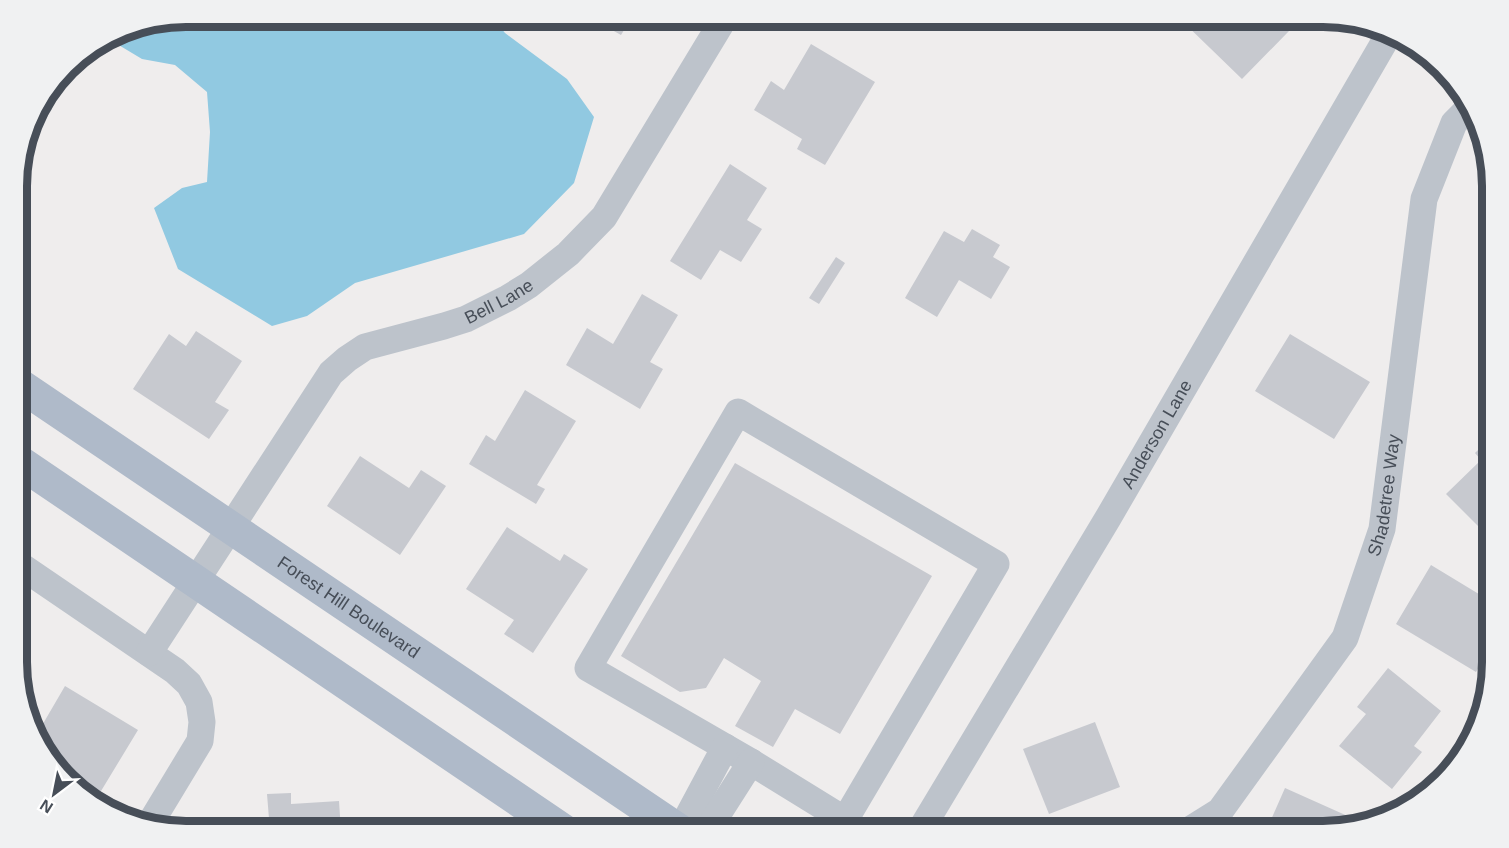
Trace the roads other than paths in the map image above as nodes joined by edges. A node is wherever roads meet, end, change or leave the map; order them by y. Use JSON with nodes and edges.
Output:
{"nodes":[{"id":1,"x":718,"y":27,"type":"edge"},
{"id":2,"x":1386,"y":40,"type":"edge"},
{"id":3,"x":1464,"y":113,"type":"edge"},
{"id":4,"x":27,"y":390,"type":"edge"},
{"id":5,"x":27,"y":467,"type":"edge"},
{"id":6,"x":231,"y":527,"type":"junction"},
{"id":7,"x":27,"y":570,"type":"edge"},
{"id":8,"x":195,"y":582,"type":"junction"},
{"id":9,"x":149,"y":653,"type":"junction"},
{"id":10,"x":724,"y":747,"type":"junction"},
{"id":11,"x":751,"y":762,"type":"junction"},
{"id":12,"x":154,"y":818,"type":"edge"},
{"id":13,"x":549,"y":821,"type":"edge"},
{"id":14,"x":665,"y":821,"type":"edge"},
{"id":15,"x":685,"y":821,"type":"edge"},
{"id":16,"x":713,"y":821,"type":"edge"},
{"id":17,"x":926,"y":821,"type":"edge"},
{"id":18,"x":1204,"y":821,"type":"edge"}],
"edges":[{"from":1,"to":6,"type":"street","name":"Bell Lane"},
{"from":2,"to":17,"type":"street","name":"Anderson Lane"},
{"from":3,"to":18,"type":"street","name":"Shadetree Way"},
{"from":4,"to":6,"type":"main road","name":"Forest Hill Boulevard"},
{"from":5,"to":8,"type":"main road"},
{"from":6,"to":8,"type":"street","name":"Bell Lane"},
{"from":6,"to":14,"type":"main road","name":"Forest Hill Boulevard"},
{"from":7,"to":9,"type":"street"},
{"from":8,"to":9,"type":"street","name":"Bell Lane"},
{"from":8,"to":13,"type":"main road"},
{"from":9,"to":12,"type":"street"},
{"from":10,"to":11,"type":"street"},
{"from":10,"to":11,"type":"street"},
{"from":10,"to":15,"type":"street"},
{"from":11,"to":16,"type":"street"}]}
